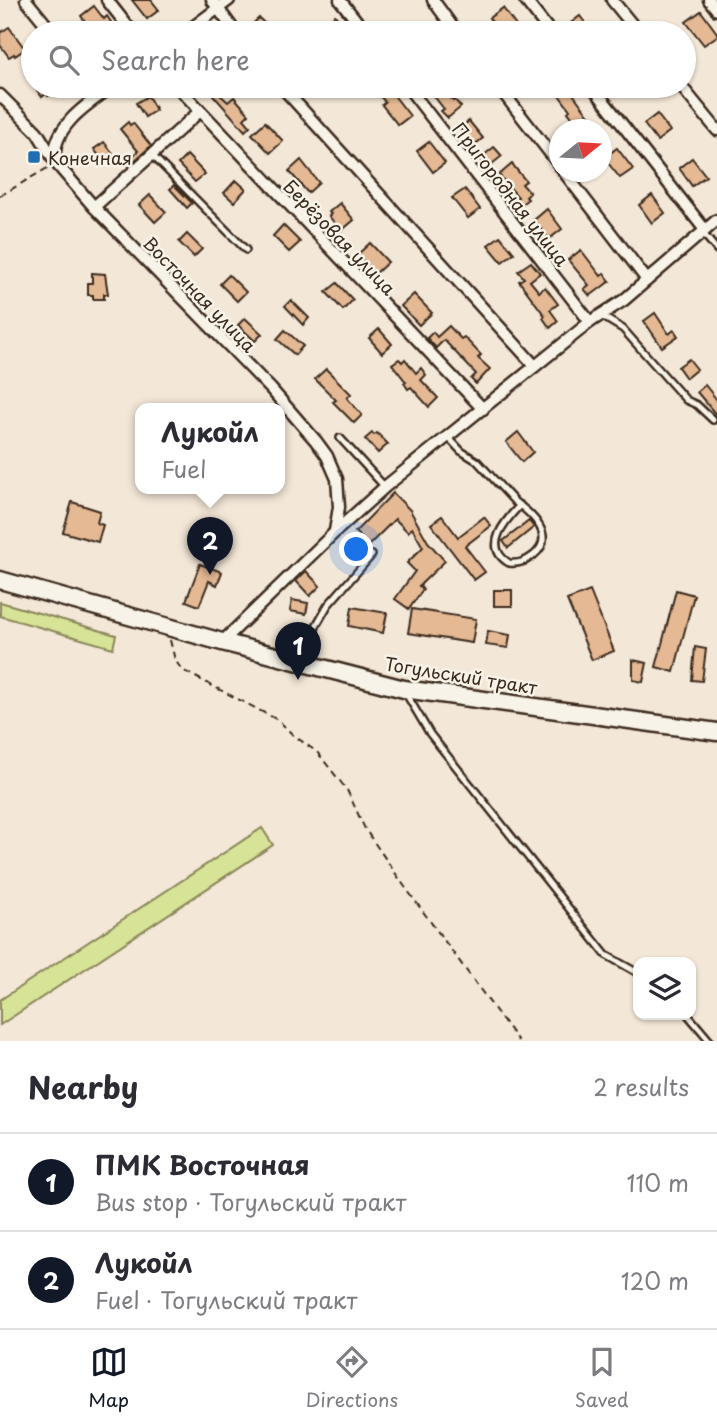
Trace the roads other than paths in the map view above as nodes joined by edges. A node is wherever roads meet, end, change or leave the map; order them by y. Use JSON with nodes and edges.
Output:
{"nodes":[{"id":1,"x":26,"y":0,"type":"edge"},
{"id":2,"x":107,"y":0,"type":"edge"},
{"id":3,"x":229,"y":0,"type":"edge"},
{"id":4,"x":340,"y":0,"type":"edge"},
{"id":5,"x":433,"y":0,"type":"edge"},
{"id":6,"x":525,"y":0,"type":"edge"},
{"id":7,"x":612,"y":0,"type":"edge"},
{"id":8,"x":709,"y":0,"type":"edge"},
{"id":9,"x":215,"y":4,"type":"edge"},
{"id":10,"x":717,"y":10,"type":"edge"},
{"id":11,"x":43,"y":21,"type":"edge"},
{"id":12,"x":124,"y":21,"type":"edge"},
{"id":13,"x":197,"y":21,"type":"edge"},
{"id":14,"x":227,"y":21,"type":"edge"},
{"id":15,"x":357,"y":21,"type":"edge"},
{"id":16,"x":448,"y":21,"type":"edge"},
{"id":17,"x":542,"y":21,"type":"edge"},
{"id":18,"x":629,"y":21,"type":"edge"},
{"id":19,"x":0,"y":94,"type":"edge"},
{"id":20,"x":90,"y":98,"type":"edge"},
{"id":21,"x":187,"y":98,"type":"edge"},
{"id":22,"x":292,"y":98,"type":"edge"},
{"id":23,"x":416,"y":98,"type":"edge"},
{"id":24,"x":507,"y":98,"type":"edge"},
{"id":25,"x":601,"y":98,"type":"edge"},
{"id":26,"x":691,"y":98,"type":"edge"},
{"id":27,"x":199,"y":112,"type":"junction"},
{"id":28,"x":717,"y":130,"type":"edge"},
{"id":29,"x":549,"y":153,"type":"edge"},
{"id":30,"x":152,"y":154,"type":"junction"},
{"id":31,"x":55,"y":163,"type":"junction"},
{"id":32,"x":572,"y":182,"type":"edge"},
{"id":33,"x":93,"y":206,"type":"junction"},
{"id":34,"x":717,"y":220,"type":"edge"},
{"id":35,"x":704,"y":231,"type":"junction"},
{"id":36,"x":246,"y":250,"type":"dead end"},
{"id":37,"x":717,"y":250,"type":"edge"},
{"id":38,"x":647,"y":280,"type":"junction"},
{"id":39,"x":600,"y":316,"type":"junction"},
{"id":40,"x":590,"y":322,"type":"junction"},
{"id":41,"x":535,"y":366,"type":"junction"},
{"id":42,"x":282,"y":403,"type":"edge"},
{"id":43,"x":285,"y":406,"type":"edge"},
{"id":44,"x":483,"y":409,"type":"junction"},
{"id":45,"x":713,"y":420,"type":"dead end"},
{"id":46,"x":448,"y":437,"type":"junction"},
{"id":47,"x":340,"y":438,"type":"dead end"},
{"id":48,"x":385,"y":486,"type":"junction"},
{"id":49,"x":520,"y":505,"type":"junction"},
{"id":50,"x":335,"y":532,"type":"junction"},
{"id":51,"x":372,"y":555,"type":"dead end"},
{"id":52,"x":0,"y":580,"type":"edge"},
{"id":53,"x":222,"y":642,"type":"junction"},
{"id":54,"x":302,"y":663,"type":"junction"},
{"id":55,"x":404,"y":689,"type":"junction"},
{"id":56,"x":717,"y":732,"type":"edge"},
{"id":57,"x":633,"y":970,"type":"edge"},
{"id":58,"x":692,"y":1020,"type":"edge"},
{"id":59,"x":710,"y":1041,"type":"edge"}],
"edges":[{"from":1,"to":11,"type":"street"},
{"from":2,"to":12,"type":"street"},
{"from":3,"to":9,"type":"street"},
{"from":4,"to":15,"type":"street"},
{"from":5,"to":16,"type":"street"},
{"from":6,"to":17,"type":"street"},
{"from":7,"to":18,"type":"street"},
{"from":8,"to":10,"type":"street"},
{"from":9,"to":13,"type":"street"},
{"from":9,"to":14,"type":"street"},
{"from":19,"to":31,"type":"street","name":"Восточная улица"},
{"from":20,"to":31,"type":"street"},
{"from":21,"to":27,"type":"street","name":"Берёзовая улица"},
{"from":22,"to":41,"type":"street"},
{"from":23,"to":40,"type":"street","name":"Пригородная улица"},
{"from":24,"to":29,"type":"street"},
{"from":25,"to":35,"type":"street"},
{"from":26,"to":28,"type":"street"},
{"from":27,"to":30,"type":"street"},
{"from":27,"to":44,"type":"street","name":"Берёзовая улица"},
{"from":30,"to":33,"type":"street"},
{"from":30,"to":36,"type":"lane"},
{"from":31,"to":33,"type":"street","name":"Восточная улица"},
{"from":32,"to":38,"type":"street"},
{"from":33,"to":42,"type":"street","name":"Восточная улица"},
{"from":34,"to":35,"type":"street"},
{"from":35,"to":37,"type":"lane"},
{"from":35,"to":38,"type":"street"},
{"from":38,"to":39,"type":"street"},
{"from":39,"to":40,"type":"street"},
{"from":39,"to":45,"type":"lane"},
{"from":40,"to":41,"type":"street"},
{"from":41,"to":44,"type":"street"},
{"from":43,"to":50,"type":"street","name":"Восточная улица"},
{"from":44,"to":46,"type":"street"},
{"from":46,"to":48,"type":"street"},
{"from":46,"to":49,"type":"lane"},
{"from":47,"to":48,"type":"lane"},
{"from":48,"to":50,"type":"street"},
{"from":49,"to":49,"type":"lane"},
{"from":50,"to":53,"type":"street"},
{"from":51,"to":54,"type":"lane"},
{"from":52,"to":53,"type":"main road","name":"Тогульский тракт"},
{"from":53,"to":54,"type":"main road","name":"Тогульский тракт"},
{"from":54,"to":55,"type":"main road","name":"Тогульский тракт"},
{"from":55,"to":56,"type":"main road","name":"Тогульский тракт"},
{"from":55,"to":57,"type":"lane"},
{"from":58,"to":59,"type":"lane"}]}
